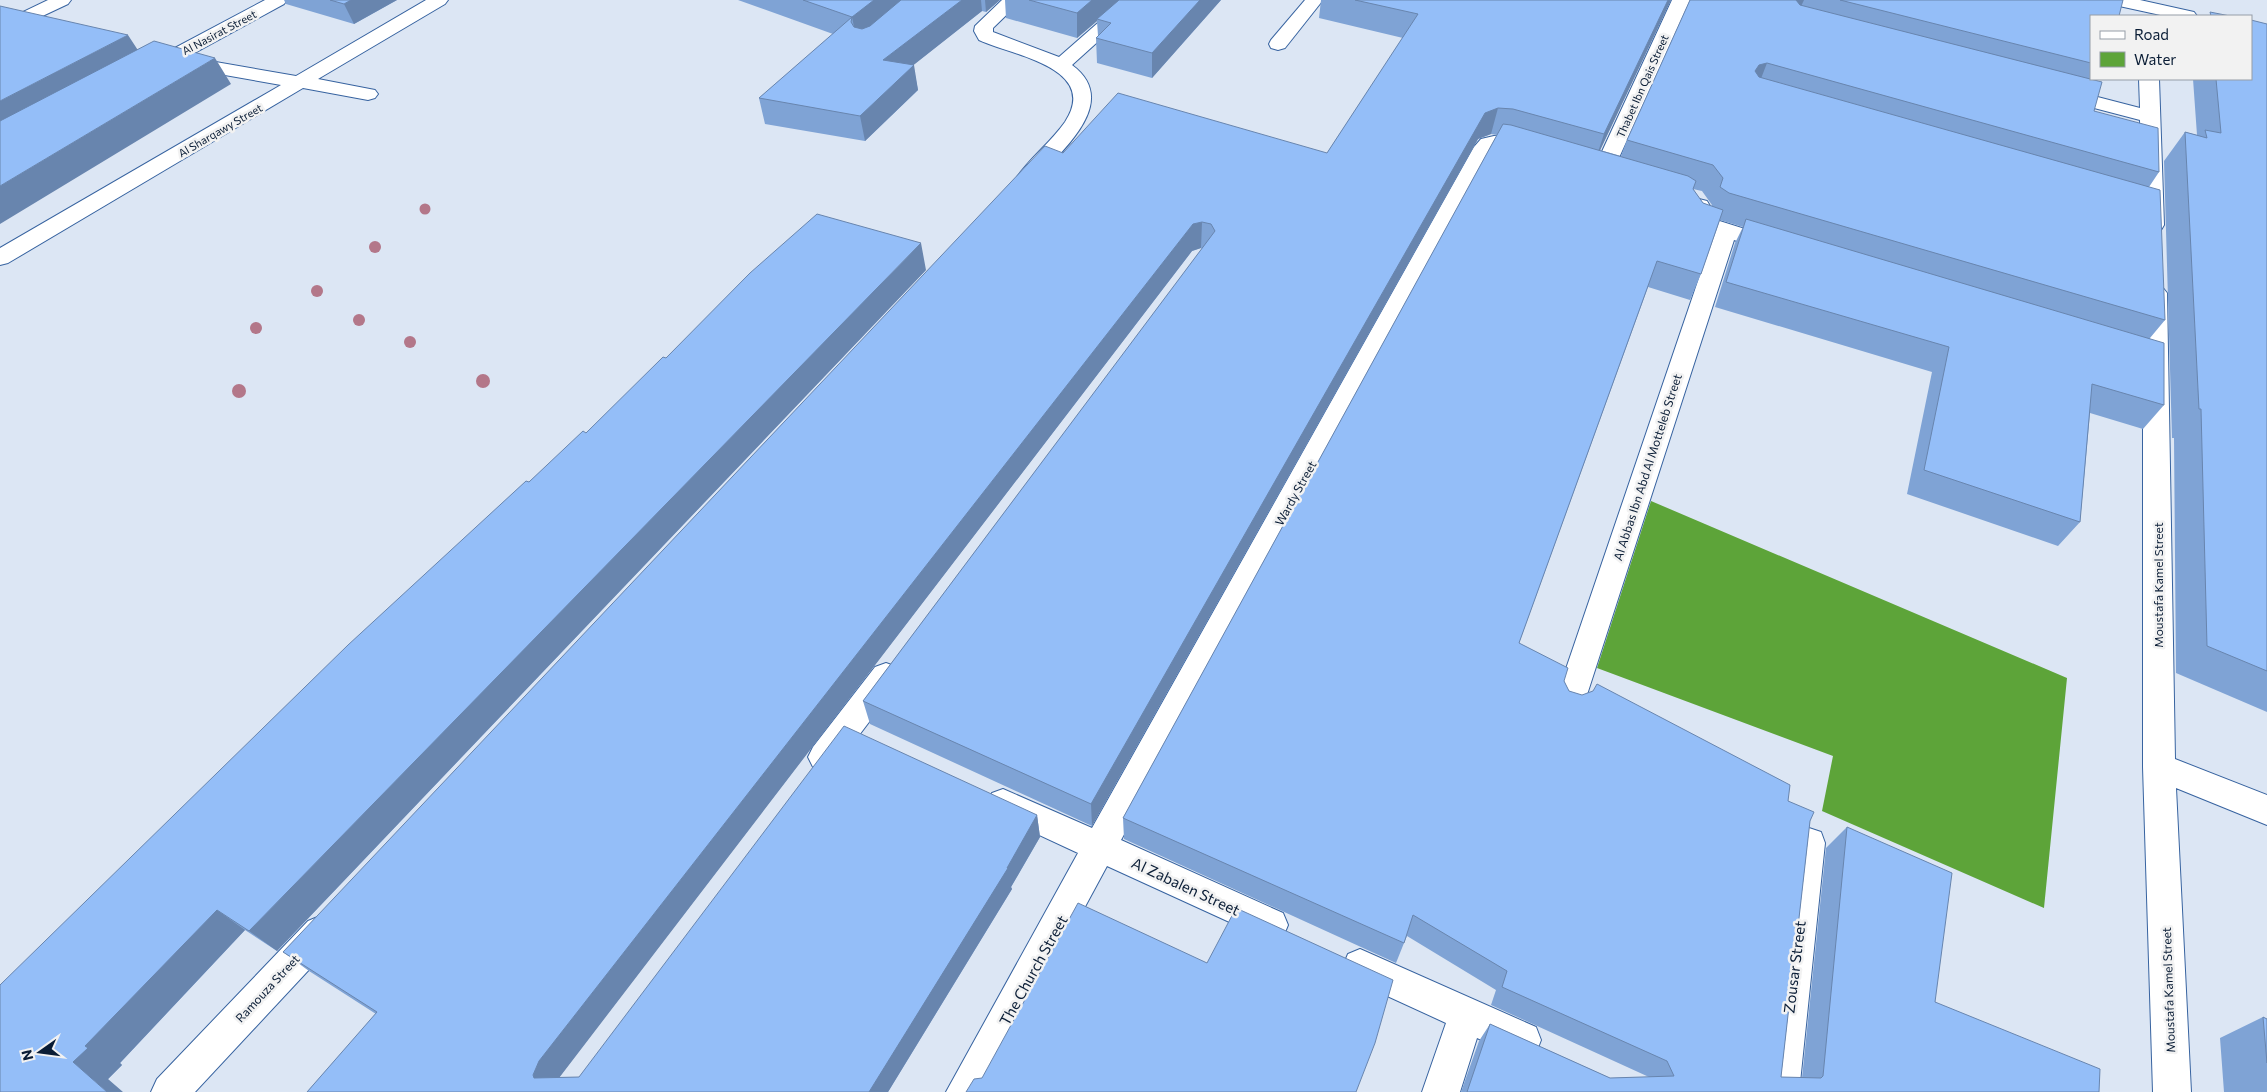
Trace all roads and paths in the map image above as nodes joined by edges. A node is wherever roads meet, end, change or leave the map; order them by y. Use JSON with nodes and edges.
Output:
{"nodes":[{"id":1,"x":62,"y":0,"type":"edge"},
{"id":2,"x":278,"y":0,"type":"edge"},
{"id":3,"x":439,"y":0,"type":"edge"},
{"id":4,"x":1013,"y":0,"type":"edge"},
{"id":5,"x":1135,"y":0,"type":"edge"},
{"id":6,"x":1314,"y":0,"type":"edge"},
{"id":7,"x":1681,"y":0,"type":"edge"},
{"id":8,"x":2116,"y":0,"type":"edge"},
{"id":9,"x":2147,"y":12,"type":"edge"},
{"id":10,"x":2178,"y":15,"type":"edge"},
{"id":11,"x":4,"y":25,"type":"edge"},
{"id":12,"x":42,"y":30,"type":"edge"},
{"id":13,"x":1278,"y":44,"type":"dead end"},
{"id":14,"x":168,"y":59,"type":"junction"},
{"id":15,"x":146,"y":64,"type":"edge"},
{"id":16,"x":1061,"y":66,"type":"junction"},
{"id":17,"x":2149,"y":80,"type":"edge"},
{"id":18,"x":300,"y":83,"type":"junction"},
{"id":19,"x":2045,"y":90,"type":"edge"},
{"id":20,"x":368,"y":94,"type":"dead end"},
{"id":21,"x":2150,"y":117,"type":"junction"},
{"id":22,"x":1550,"y":156,"type":"edge"},
{"id":23,"x":1603,"y":171,"type":"edge"},
{"id":24,"x":1014,"y":194,"type":"edge"},
{"id":25,"x":1686,"y":195,"type":"edge"},
{"id":26,"x":1726,"y":231,"type":"junction"},
{"id":27,"x":1791,"y":251,"type":"edge"},
{"id":28,"x":0,"y":258,"type":"edge"},
{"id":29,"x":904,"y":652,"type":"edge"},
{"id":30,"x":1569,"y":704,"type":"edge"},
{"id":31,"x":2159,"y":767,"type":"junction"},
{"id":32,"x":809,"y":778,"type":"edge"},
{"id":33,"x":977,"y":791,"type":"edge"},
{"id":34,"x":2267,"y":810,"type":"edge"},
{"id":35,"x":1808,"y":843,"type":"edge"},
{"id":36,"x":1101,"y":848,"type":"junction"},
{"id":37,"x":340,"y":911,"type":"edge"},
{"id":38,"x":1298,"y":937,"type":"edge"},
{"id":39,"x":1333,"y":954,"type":"edge"},
{"id":40,"x":1467,"y":1015,"type":"junction"},
{"id":41,"x":1547,"y":1051,"type":"edge"},
{"id":42,"x":170,"y":1092,"type":"edge"},
{"id":43,"x":965,"y":1092,"type":"edge"},
{"id":44,"x":1441,"y":1092,"type":"edge"},
{"id":45,"x":1780,"y":1092,"type":"edge"},
{"id":46,"x":2172,"y":1092,"type":"edge"}],
"edges":[{"from":1,"to":11,"type":"street"},
{"from":2,"to":14,"type":"street","name":"Al Nasirat Street"},
{"from":3,"to":18,"type":"street","name":"Al Sharqawy Street"},
{"from":4,"to":16,"type":"street"},
{"from":5,"to":16,"type":"street"},
{"from":6,"to":13,"type":"street"},
{"from":7,"to":23,"type":"street","name":"Thabet Ibn Qais Street"},
{"from":8,"to":9,"type":"street"},
{"from":9,"to":10,"type":"street"},
{"from":11,"to":12,"type":"street"},
{"from":14,"to":15,"type":"street","name":"Al Nasirat Street"},
{"from":14,"to":18,"type":"street"},
{"from":16,"to":24,"type":"street"},
{"from":17,"to":21,"type":"street","name":"Moustafa Kamel Street"},
{"from":18,"to":20,"type":"street"},
{"from":18,"to":28,"type":"street","name":"Al Sharqawy Street"},
{"from":19,"to":21,"type":"street"},
{"from":21,"to":31,"type":"street","name":"Moustafa Kamel Street"},
{"from":22,"to":36,"type":"street","name":"Wardy Street"},
{"from":25,"to":26,"type":"street"},
{"from":26,"to":27,"type":"street"},
{"from":26,"to":30,"type":"street","name":"Al Abbas Ibn Abd Al Motteleb Street"},
{"from":29,"to":32,"type":"street"},
{"from":31,"to":34,"type":"street"},
{"from":31,"to":46,"type":"street","name":"Moustafa Kamel Street"},
{"from":33,"to":36,"type":"street","name":"Al Zabalen Street"},
{"from":35,"to":45,"type":"street","name":"Zousar Street"},
{"from":36,"to":38,"type":"street","name":"Al Zabalen Street"},
{"from":36,"to":43,"type":"street","name":"The Church Street"},
{"from":37,"to":42,"type":"street","name":"Ramouza Street"},
{"from":39,"to":40,"type":"street"},
{"from":40,"to":41,"type":"street"},
{"from":40,"to":44,"type":"street"}]}
